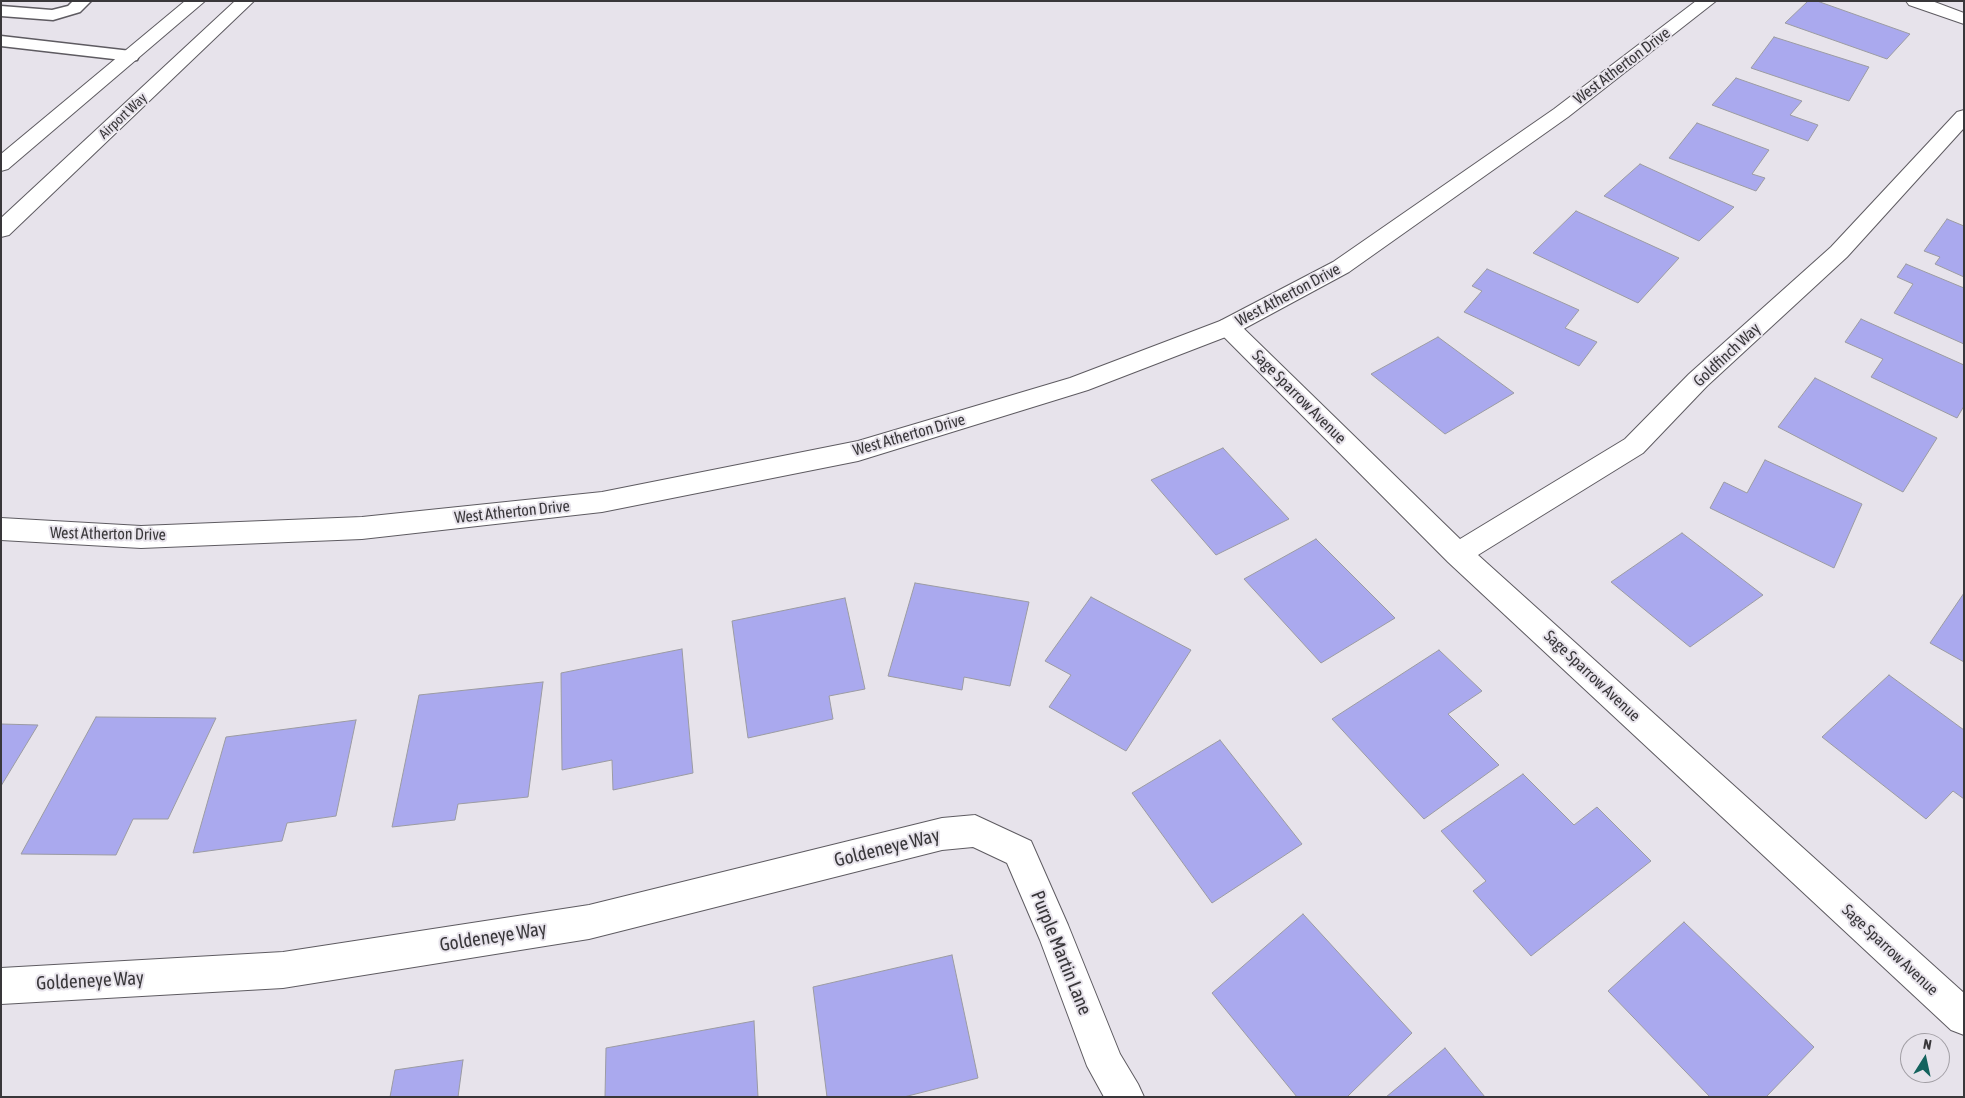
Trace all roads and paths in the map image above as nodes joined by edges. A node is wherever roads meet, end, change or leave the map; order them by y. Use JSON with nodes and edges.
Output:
{"nodes":[{"id":1,"x":83,"y":1,"type":"edge"},
{"id":2,"x":196,"y":1,"type":"edge"},
{"id":3,"x":245,"y":1,"type":"edge"},
{"id":4,"x":1707,"y":1,"type":"edge"},
{"id":5,"x":1915,"y":1,"type":"edge"},
{"id":6,"x":1,"y":10,"type":"edge"},
{"id":7,"x":1964,"y":19,"type":"edge"},
{"id":8,"x":1,"y":41,"type":"edge"},
{"id":9,"x":131,"y":56,"type":"junction"},
{"id":10,"x":1964,"y":116,"type":"edge"},
{"id":11,"x":1,"y":165,"type":"edge"},
{"id":12,"x":1,"y":230,"type":"edge"},
{"id":13,"x":1228,"y":327,"type":"junction"},
{"id":14,"x":1,"y":529,"type":"edge"},
{"id":15,"x":1458,"y":554,"type":"junction"},
{"id":16,"x":975,"y":831,"type":"joint"},
{"id":17,"x":1,"y":986,"type":"edge"},
{"id":18,"x":1964,"y":1017,"type":"edge"},
{"id":19,"x":1125,"y":1097,"type":"edge"}],
"edges":[{"from":1,"to":6,"type":"lane"},
{"from":2,"to":9,"type":"street"},
{"from":3,"to":12,"type":"street","name":"Airport Way"},
{"from":4,"to":13,"type":"street","name":"West Atherton Drive"},
{"from":5,"to":7,"type":"street"},
{"from":8,"to":9,"type":"lane"},
{"from":9,"to":11,"type":"street"},
{"from":10,"to":15,"type":"street","name":"Goldfinch Way"},
{"from":13,"to":14,"type":"street","name":"West Atherton Drive"},
{"from":13,"to":15,"type":"street","name":"Sage Sparrow Avenue"},
{"from":15,"to":18,"type":"street","name":"Sage Sparrow Avenue"},
{"from":16,"to":17,"type":"street","name":"Goldeneye Way"},
{"from":16,"to":19,"type":"street","name":"Purple Martin Lane"}]}
